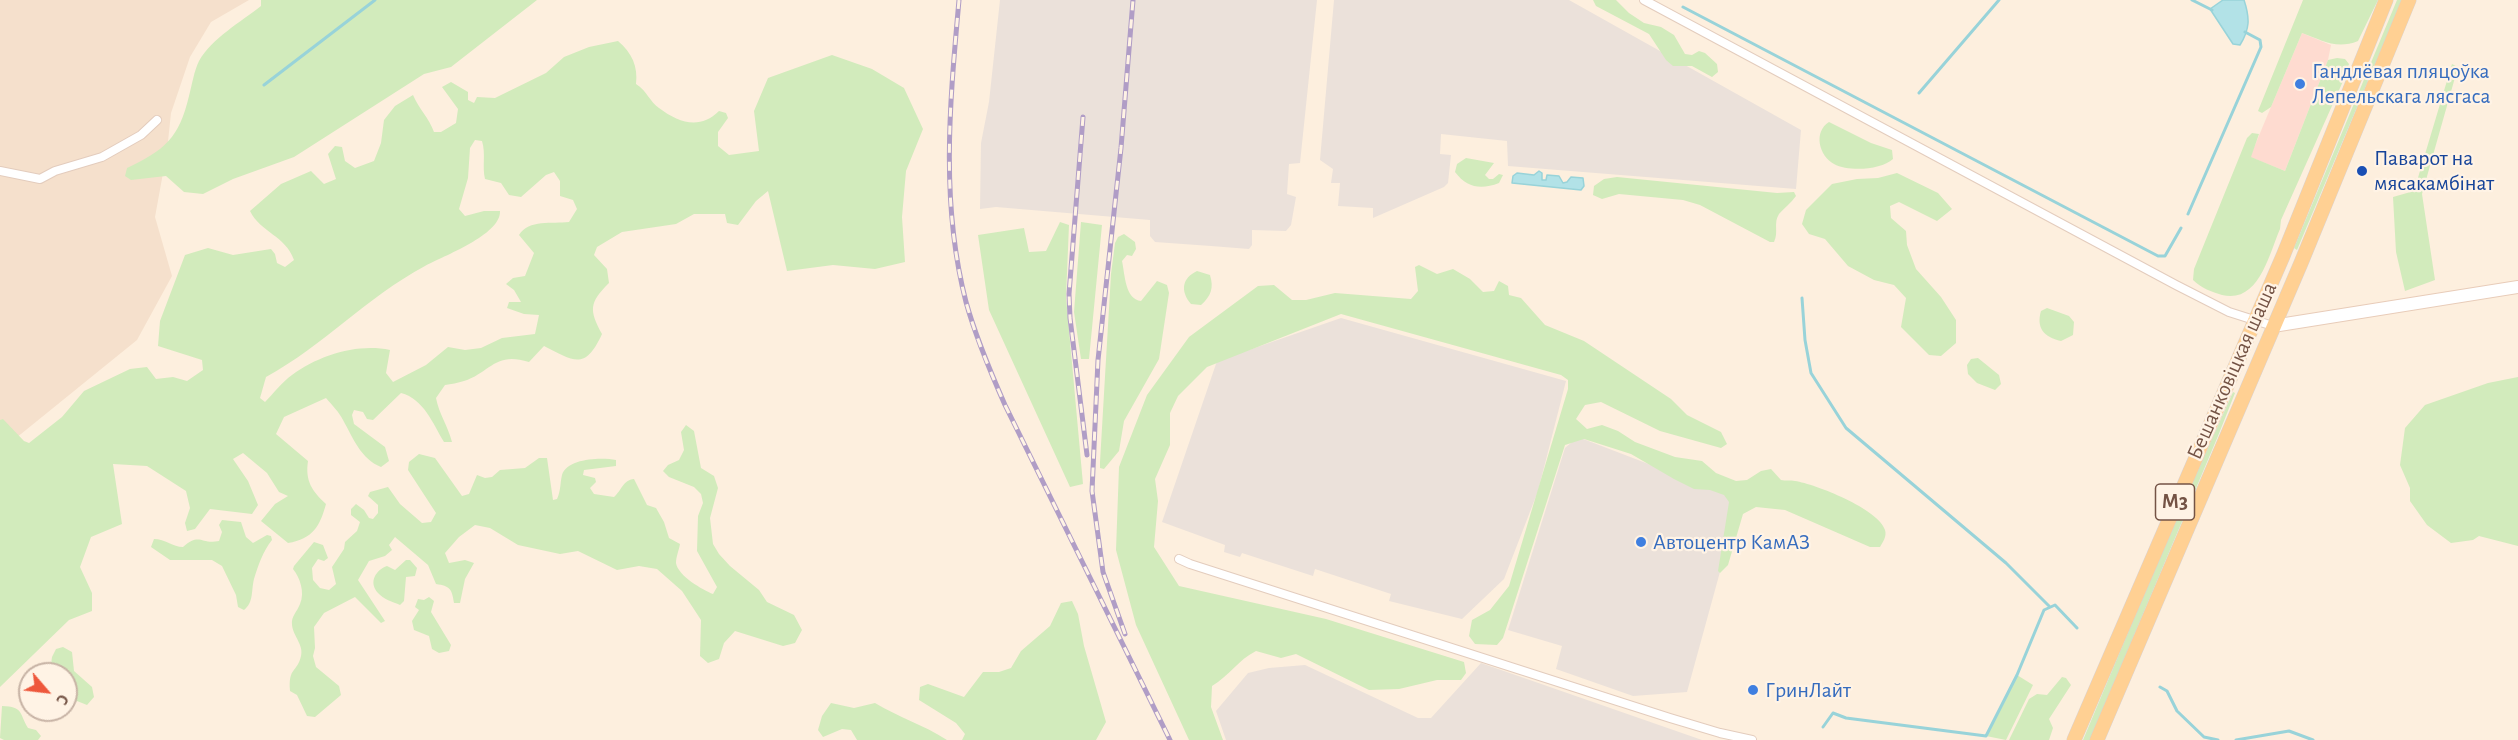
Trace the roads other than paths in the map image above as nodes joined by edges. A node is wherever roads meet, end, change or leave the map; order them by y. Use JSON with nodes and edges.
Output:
{"nodes":[{"id":1,"x":1644,"y":0,"type":"edge"},
{"id":2,"x":2386,"y":0,"type":"edge"},
{"id":3,"x":2409,"y":0,"type":"edge"},
{"id":4,"x":157,"y":120,"type":"dead end"},
{"id":5,"x":0,"y":171,"type":"edge"},
{"id":6,"x":2518,"y":287,"type":"edge"},
{"id":7,"x":2254,"y":320,"type":"junction"},
{"id":8,"x":2273,"y":326,"type":"junction"},
{"id":9,"x":1179,"y":559,"type":"dead end"},
{"id":10,"x":1718,"y":737,"type":"edge"},
{"id":11,"x":1752,"y":740,"type":"edge"},
{"id":12,"x":2074,"y":740,"type":"edge"},
{"id":13,"x":2097,"y":740,"type":"edge"}],
"edges":[{"from":1,"to":7,"type":"street"},
{"from":2,"to":7,"type":"main road","name":"Бешанковіцкая шаша","number":"М3"},
{"from":3,"to":8,"type":"main road","name":"Бешанковіцкая шаша","number":"М3"},
{"from":4,"to":5,"type":"street"},
{"from":6,"to":8,"type":"street"},
{"from":7,"to":8,"type":"street"},
{"from":7,"to":12,"type":"main road","name":"Бешанковіцкая шаша","number":"М3"},
{"from":8,"to":13,"type":"main road","name":"Бешанковіцкая шаша","number":"М3"},
{"from":9,"to":10,"type":"street"},
{"from":10,"to":11,"type":"street"}]}
